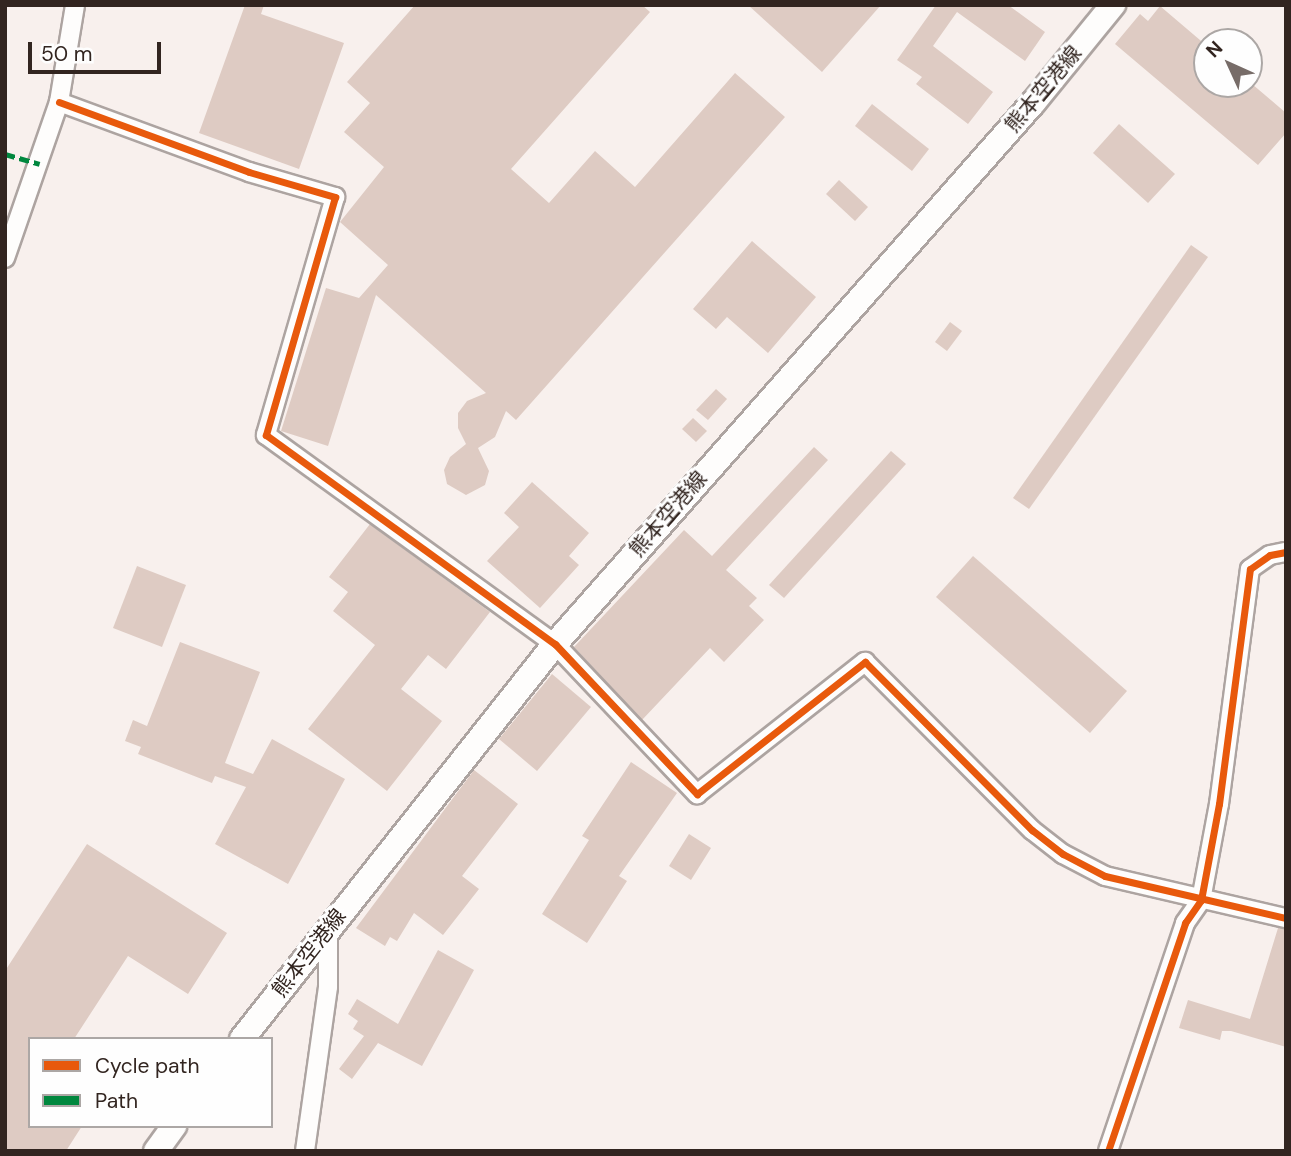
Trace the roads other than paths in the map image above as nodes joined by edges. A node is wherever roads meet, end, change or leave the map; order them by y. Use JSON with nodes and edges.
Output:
{"nodes":[{"id":1,"x":75,"y":5,"type":"edge"},
{"id":2,"x":1114,"y":5,"type":"edge"},
{"id":3,"x":59,"y":102,"type":"junction"},
{"id":4,"x":5,"y":258,"type":"edge"},
{"id":5,"x":1286,"y":552,"type":"edge"},
{"id":6,"x":555,"y":644,"type":"junction"},
{"id":7,"x":1201,"y":900,"type":"junction"},
{"id":8,"x":1286,"y":918,"type":"edge"},
{"id":9,"x":328,"y":927,"type":"junction"},
{"id":10,"x":244,"y":1037,"type":"edge"},
{"id":11,"x":173,"y":1128,"type":"edge"},
{"id":12,"x":156,"y":1151,"type":"edge"},
{"id":13,"x":304,"y":1151,"type":"edge"},
{"id":14,"x":1108,"y":1151,"type":"edge"}],
"edges":[{"from":1,"to":3,"type":"street"},
{"from":2,"to":6,"type":"main road","name":"熊本空港線"},
{"from":3,"to":4,"type":"street"},
{"from":3,"to":6,"type":"street"},
{"from":5,"to":7,"type":"street"},
{"from":6,"to":7,"type":"street"},
{"from":6,"to":9,"type":"main road","name":"熊本空港線"},
{"from":7,"to":8,"type":"street"},
{"from":7,"to":14,"type":"street"},
{"from":9,"to":10,"type":"main road","name":"熊本空港線"},
{"from":9,"to":13,"type":"street"},
{"from":11,"to":12,"type":"main road"}]}
